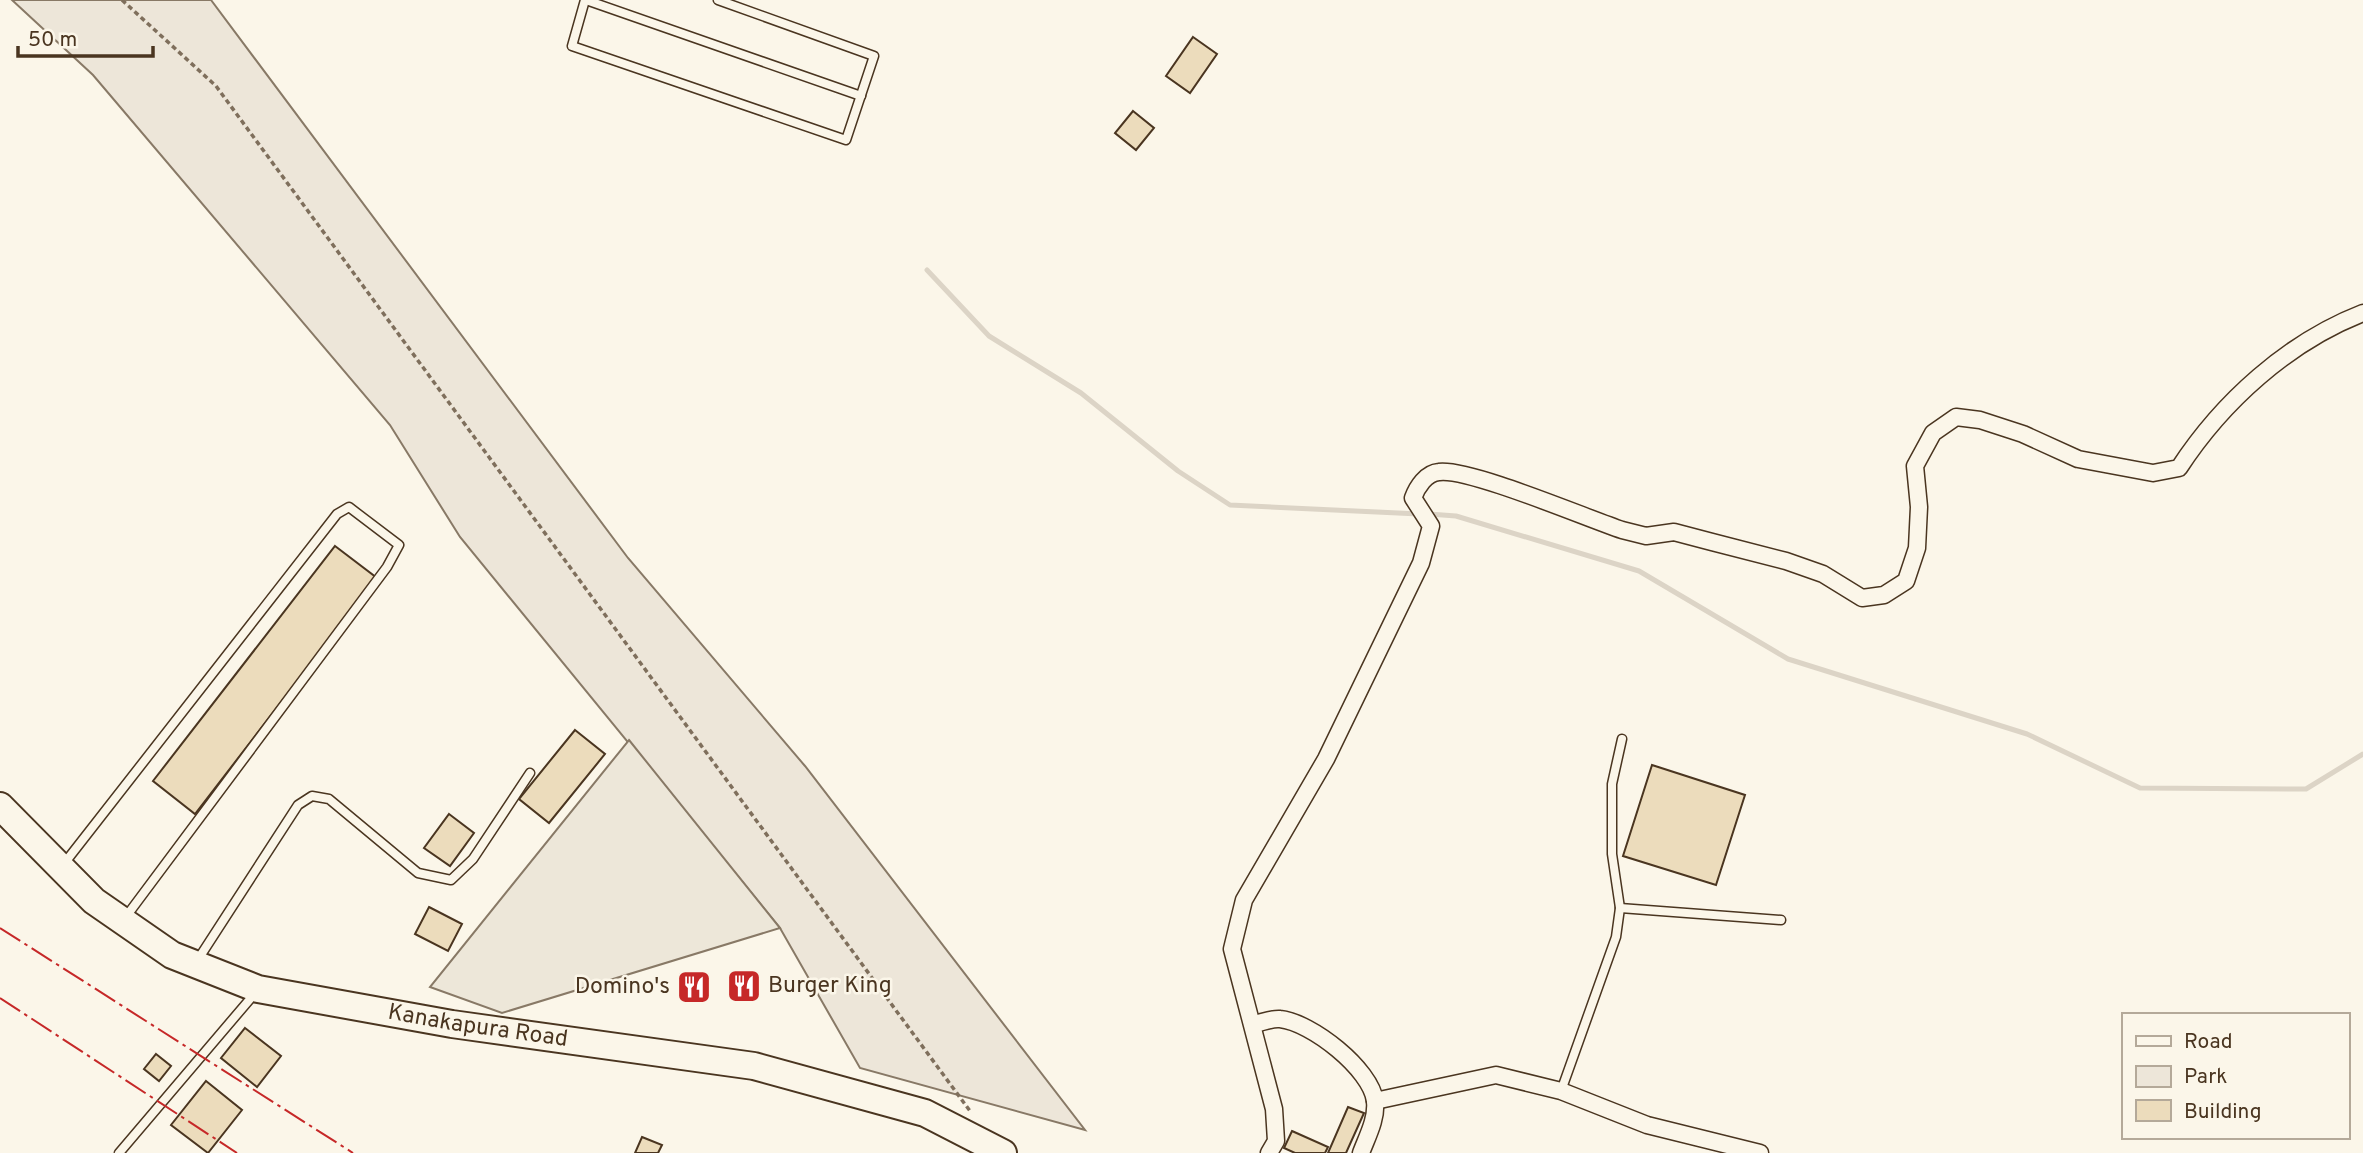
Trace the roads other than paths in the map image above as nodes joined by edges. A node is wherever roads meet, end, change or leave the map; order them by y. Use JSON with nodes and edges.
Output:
{"nodes":[{"id":1,"x":585,"y":0,"type":"edge"},
{"id":2,"x":718,"y":0,"type":"edge"},
{"id":3,"x":861,"y":96,"type":"junction"},
{"id":4,"x":2363,"y":313,"type":"edge"},
{"id":5,"x":1622,"y":739,"type":"dead end"},
{"id":6,"x":530,"y":773,"type":"dead end"},
{"id":7,"x":0,"y":806,"type":"edge"},
{"id":8,"x":61,"y":868,"type":"junction"},
{"id":9,"x":1620,"y":908,"type":"junction"},
{"id":10,"x":123,"y":920,"type":"junction"},
{"id":11,"x":1781,"y":920,"type":"dead end"},
{"id":12,"x":195,"y":964,"type":"junction"},
{"id":13,"x":258,"y":989,"type":"junction"},
{"id":14,"x":1253,"y":1024,"type":"junction"},
{"id":15,"x":1562,"y":1091,"type":"junction"},
{"id":16,"x":1375,"y":1101,"type":"junction"},
{"id":17,"x":118,"y":1153,"type":"edge"},
{"id":18,"x":1003,"y":1153,"type":"edge"},
{"id":19,"x":1269,"y":1153,"type":"edge"},
{"id":20,"x":1361,"y":1153,"type":"edge"},
{"id":21,"x":1760,"y":1153,"type":"edge"}],
"edges":[{"from":1,"to":3,"type":"lane"},
{"from":1,"to":3,"type":"lane"},
{"from":2,"to":3,"type":"lane"},
{"from":4,"to":14,"type":"street"},
{"from":5,"to":9,"type":"lane"},
{"from":6,"to":12,"type":"lane"},
{"from":7,"to":8,"type":"highway","name":"Kanakapura Road"},
{"from":8,"to":10,"type":"highway","name":"Kanakapura Road"},
{"from":8,"to":10,"type":"lane"},
{"from":9,"to":11,"type":"lane"},
{"from":9,"to":15,"type":"lane"},
{"from":10,"to":12,"type":"highway","name":"Kanakapura Road"},
{"from":12,"to":13,"type":"highway","name":"Kanakapura Road"},
{"from":13,"to":17,"type":"lane"},
{"from":13,"to":18,"type":"highway","name":"Kanakapura Road"},
{"from":14,"to":16,"type":"street"},
{"from":14,"to":19,"type":"street"},
{"from":15,"to":16,"type":"street"},
{"from":15,"to":21,"type":"street"},
{"from":16,"to":20,"type":"street"}]}
